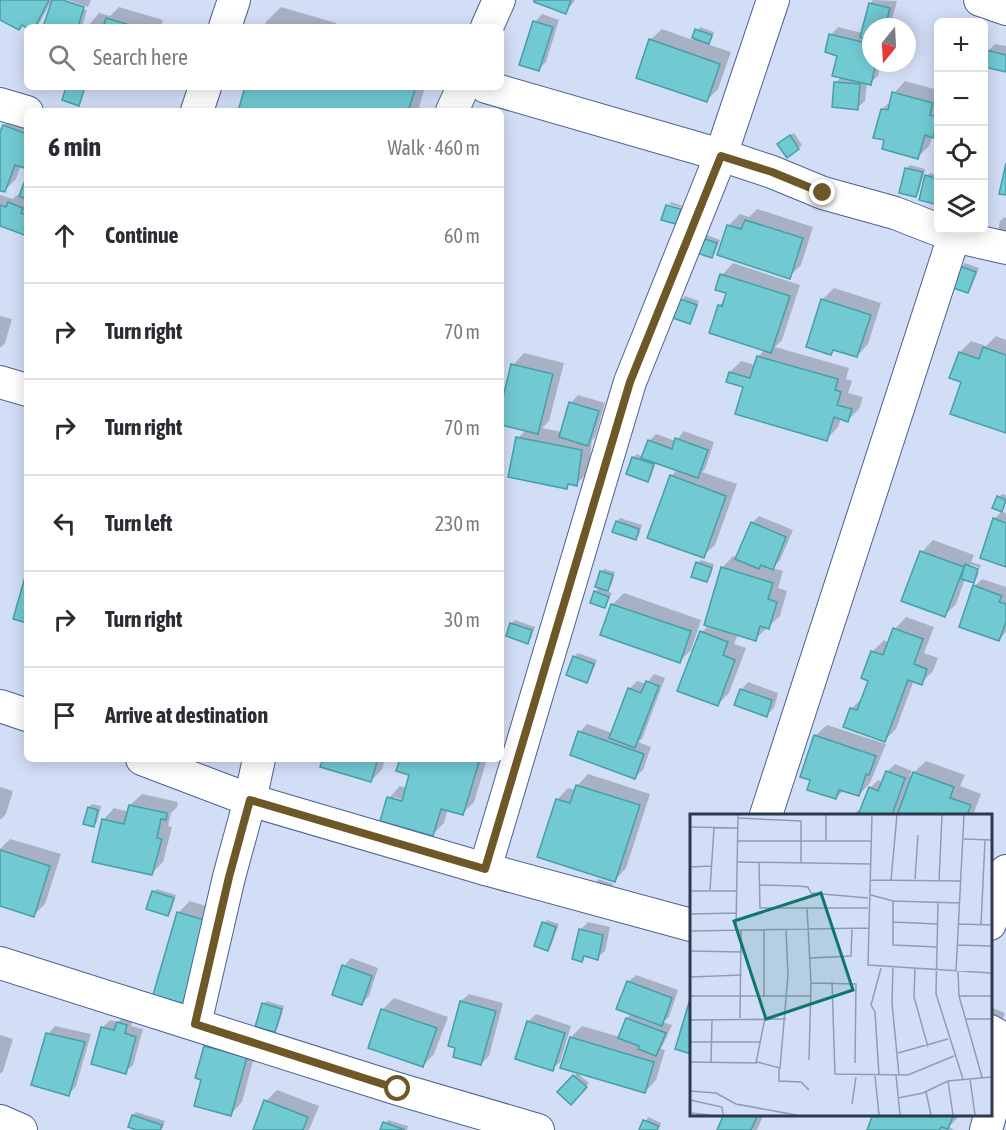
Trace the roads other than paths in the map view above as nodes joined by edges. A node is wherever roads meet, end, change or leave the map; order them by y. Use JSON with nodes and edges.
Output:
{"nodes":[{"id":1,"x":234,"y":0,"type":"edge"},
{"id":2,"x":499,"y":0,"type":"edge"},
{"id":3,"x":773,"y":0,"type":"edge"},
{"id":4,"x":980,"y":0,"type":"edge"},
{"id":5,"x":1006,"y":9,"type":"edge"},
{"id":6,"x":226,"y":24,"type":"edge"},
{"id":7,"x":488,"y":24,"type":"edge"},
{"id":8,"x":204,"y":90,"type":"edge"},
{"id":9,"x":462,"y":90,"type":"edge"},
{"id":10,"x":496,"y":90,"type":"edge"},
{"id":11,"x":0,"y":104,"type":"edge"},
{"id":12,"x":198,"y":108,"type":"edge"},
{"id":13,"x":454,"y":108,"type":"edge"},
{"id":14,"x":24,"y":111,"type":"edge"},
{"id":15,"x":721,"y":156,"type":"junction"},
{"id":16,"x":954,"y":236,"type":"junction"},
{"id":17,"x":1006,"y":248,"type":"edge"},
{"id":18,"x":0,"y":382,"type":"edge"},
{"id":19,"x":24,"y":389,"type":"edge"},
{"id":20,"x":0,"y":706,"type":"edge"},
{"id":21,"x":24,"y":715,"type":"edge"},
{"id":22,"x":149,"y":762,"type":"edge"},
{"id":23,"x":258,"y":762,"type":"edge"},
{"id":24,"x":250,"y":800,"type":"junction"},
{"id":25,"x":766,"y":814,"type":"edge"},
{"id":26,"x":485,"y":869,"type":"junction"},
{"id":27,"x":1006,"y":871,"type":"edge"},
{"id":28,"x":991,"y":921,"type":"edge"},
{"id":29,"x":690,"y":925,"type":"edge"},
{"id":30,"x":0,"y":963,"type":"edge"},
{"id":31,"x":195,"y":1024,"type":"junction"},
{"id":32,"x":991,"y":1032,"type":"edge"},
{"id":33,"x":1006,"y":1040,"type":"edge"},
{"id":34,"x":1006,"y":1058,"type":"edge"},
{"id":35,"x":991,"y":1112,"type":"edge"},
{"id":36,"x":990,"y":1115,"type":"edge"},
{"id":37,"x":0,"y":1121,"type":"edge"},
{"id":38,"x":21,"y":1130,"type":"edge"},
{"id":39,"x":538,"y":1130,"type":"edge"},
{"id":40,"x":986,"y":1130,"type":"edge"}],
"edges":[{"from":1,"to":6,"type":"street"},
{"from":2,"to":7,"type":"street"},
{"from":3,"to":15,"type":"street"},
{"from":4,"to":5,"type":"street"},
{"from":8,"to":12,"type":"street"},
{"from":9,"to":13,"type":"street"},
{"from":10,"to":15,"type":"street"},
{"from":11,"to":14,"type":"street"},
{"from":15,"to":16,"type":"street"},
{"from":15,"to":26,"type":"street"},
{"from":16,"to":17,"type":"street"},
{"from":16,"to":25,"type":"street"},
{"from":18,"to":19,"type":"street"},
{"from":20,"to":21,"type":"street"},
{"from":22,"to":24,"type":"street"},
{"from":23,"to":24,"type":"street"},
{"from":24,"to":26,"type":"street"},
{"from":24,"to":31,"type":"street"},
{"from":26,"to":29,"type":"street"},
{"from":27,"to":28,"type":"street"},
{"from":30,"to":31,"type":"street"},
{"from":31,"to":39,"type":"street"},
{"from":32,"to":33,"type":"street"},
{"from":34,"to":35,"type":"street"},
{"from":36,"to":40,"type":"street"},
{"from":37,"to":38,"type":"street"}]}
